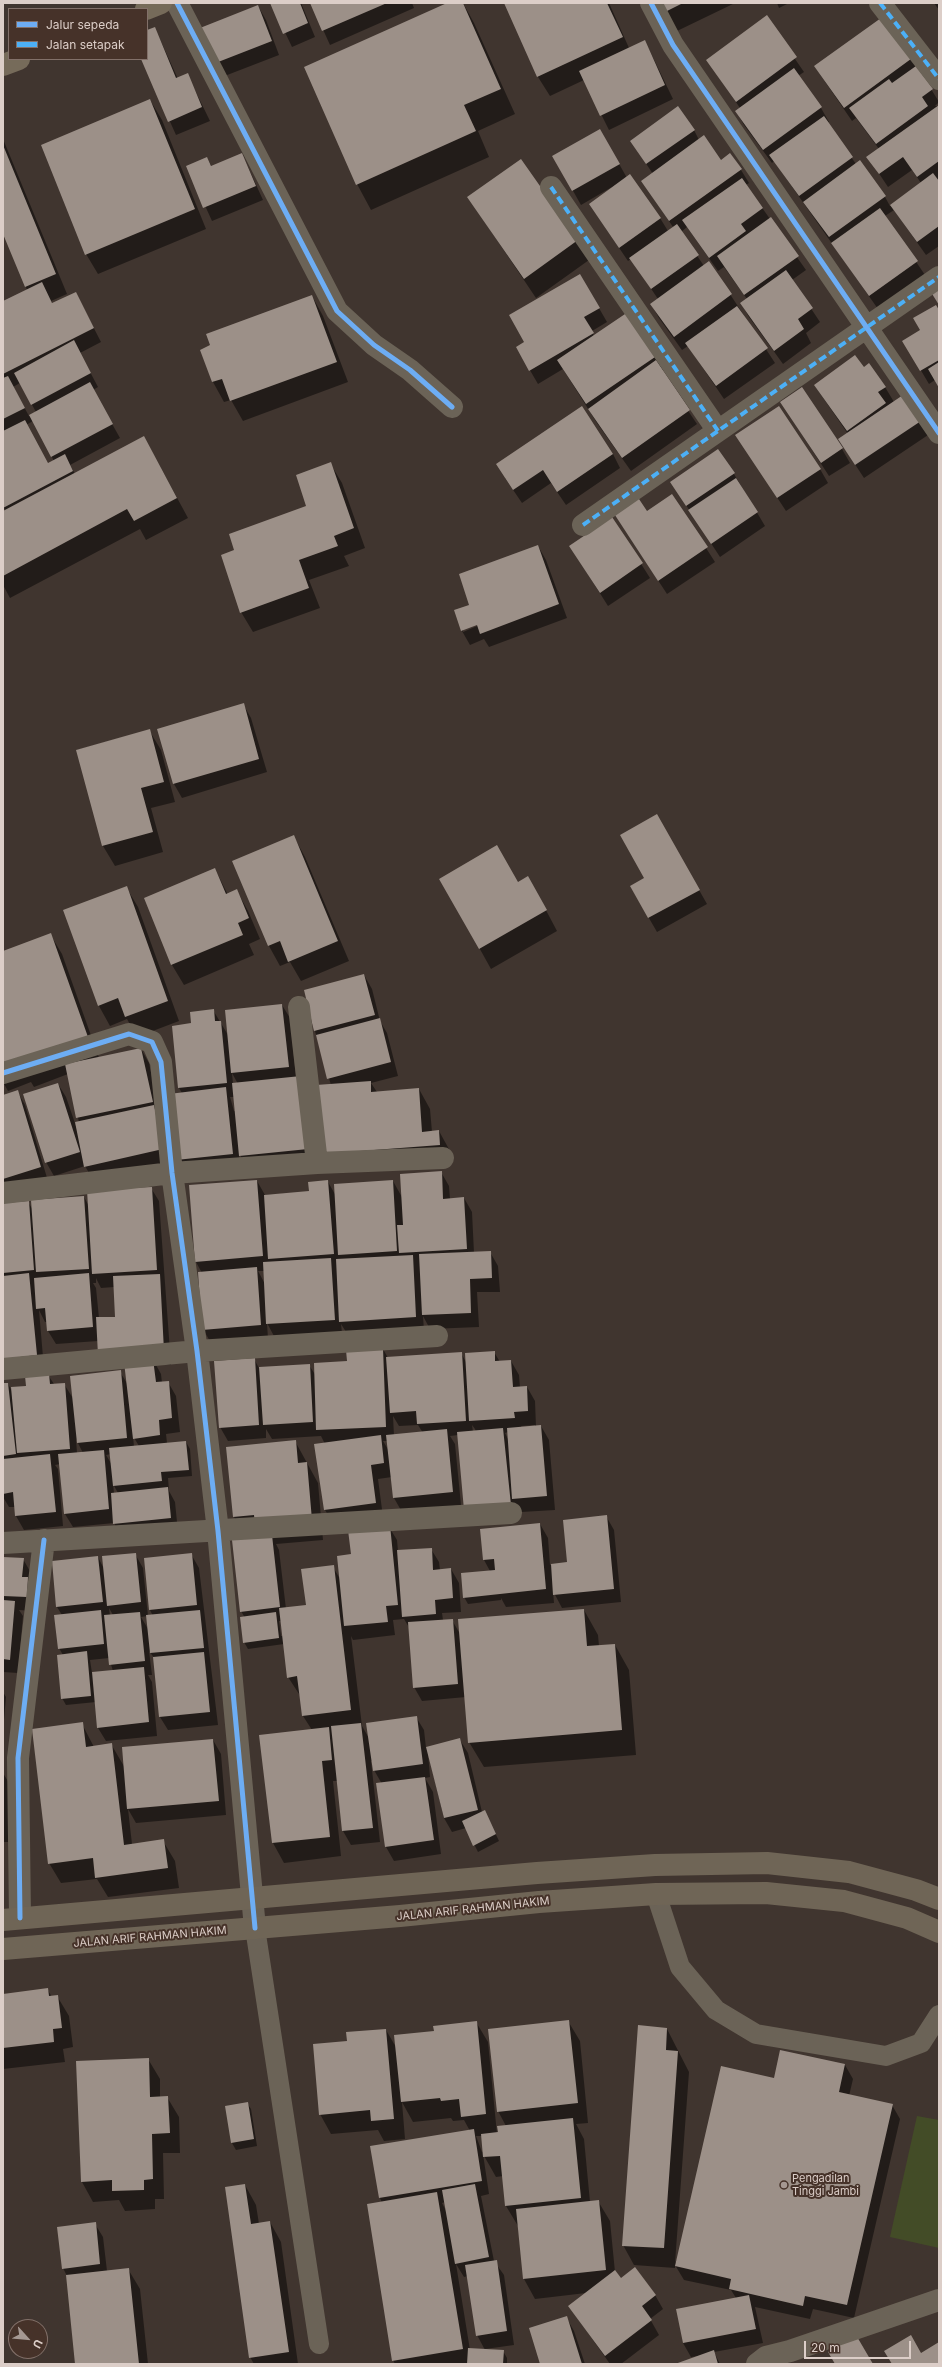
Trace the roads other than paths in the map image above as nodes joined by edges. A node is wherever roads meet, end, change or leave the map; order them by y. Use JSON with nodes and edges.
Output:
{"nodes":[{"id":1,"x":161,"y":3,"type":"edge"},
{"id":2,"x":177,"y":3,"type":"edge"},
{"id":3,"x":651,"y":3,"type":"edge"},
{"id":4,"x":880,"y":3,"type":"edge"},
{"id":5,"x":148,"y":8,"type":"edge"},
{"id":6,"x":17,"y":60,"type":"edge"},
{"id":7,"x":3,"y":66,"type":"edge"},
{"id":8,"x":939,"y":79,"type":"edge"},
{"id":9,"x":552,"y":187,"type":"dead end"},
{"id":10,"x":939,"y":277,"type":"edge"},
{"id":11,"x":865,"y":328,"type":"junction"},
{"id":12,"x":452,"y":407,"type":"dead end"},
{"id":13,"x":718,"y":431,"type":"junction"},
{"id":14,"x":939,"y":433,"type":"edge"},
{"id":15,"x":583,"y":525,"type":"dead end"},
{"id":16,"x":299,"y":1007,"type":"dead end"},
{"id":17,"x":3,"y":1073,"type":"edge"},
{"id":18,"x":443,"y":1158,"type":"dead end"},
{"id":19,"x":317,"y":1163,"type":"junction"},
{"id":20,"x":172,"y":1173,"type":"junction"},
{"id":21,"x":3,"y":1193,"type":"edge"},
{"id":22,"x":437,"y":1336,"type":"dead end"},
{"id":23,"x":197,"y":1351,"type":"junction"},
{"id":24,"x":3,"y":1369,"type":"edge"},
{"id":25,"x":511,"y":1513,"type":"dead end"},
{"id":26,"x":218,"y":1531,"type":"junction"},
{"id":27,"x":44,"y":1540,"type":"junction"},
{"id":28,"x":3,"y":1543,"type":"edge"},
{"id":29,"x":656,"y":1894,"type":"junction"},
{"id":30,"x":252,"y":1898,"type":"junction"},
{"id":31,"x":939,"y":1899,"type":"edge"},
{"id":32,"x":11,"y":1919,"type":"edge"},
{"id":33,"x":255,"y":1928,"type":"junction"},
{"id":34,"x":939,"y":1932,"type":"edge"},
{"id":35,"x":3,"y":1950,"type":"edge"},
{"id":36,"x":939,"y":2015,"type":"edge"},
{"id":37,"x":939,"y":2300,"type":"edge"},
{"id":38,"x":319,"y":2344,"type":"dead end"},
{"id":39,"x":757,"y":2364,"type":"edge"}],
"edges":[{"from":1,"to":5,"type":"main road"},
{"from":2,"to":12,"type":"street"},
{"from":3,"to":11,"type":"street"},
{"from":4,"to":8,"type":"street"},
{"from":6,"to":7,"type":"main road"},
{"from":9,"to":13,"type":"street"},
{"from":10,"to":11,"type":"street"},
{"from":11,"to":13,"type":"street"},
{"from":11,"to":14,"type":"street"},
{"from":13,"to":15,"type":"street"},
{"from":16,"to":19,"type":"street"},
{"from":17,"to":20,"type":"street"},
{"from":18,"to":19,"type":"street"},
{"from":19,"to":20,"type":"street"},
{"from":20,"to":21,"type":"street"},
{"from":20,"to":23,"type":"street"},
{"from":22,"to":23,"type":"street"},
{"from":23,"to":24,"type":"street"},
{"from":23,"to":26,"type":"street"},
{"from":25,"to":26,"type":"street"},
{"from":26,"to":27,"type":"street"},
{"from":26,"to":30,"type":"street"},
{"from":27,"to":28,"type":"street"},
{"from":27,"to":32,"type":"street"},
{"from":29,"to":33,"type":"main road","name":"JALAN ARIF RAHMAN HAKIM"},
{"from":29,"to":34,"type":"main road","name":"JALAN ARIF RAHMAN HAKIM"},
{"from":29,"to":36,"type":"lane"},
{"from":30,"to":31,"type":"main road"},
{"from":30,"to":32,"type":"main road"},
{"from":30,"to":33,"type":"street"},
{"from":33,"to":35,"type":"main road","name":"JALAN ARIF RAHMAN HAKIM"},
{"from":33,"to":38,"type":"lane"},
{"from":37,"to":39,"type":"street"}]}
